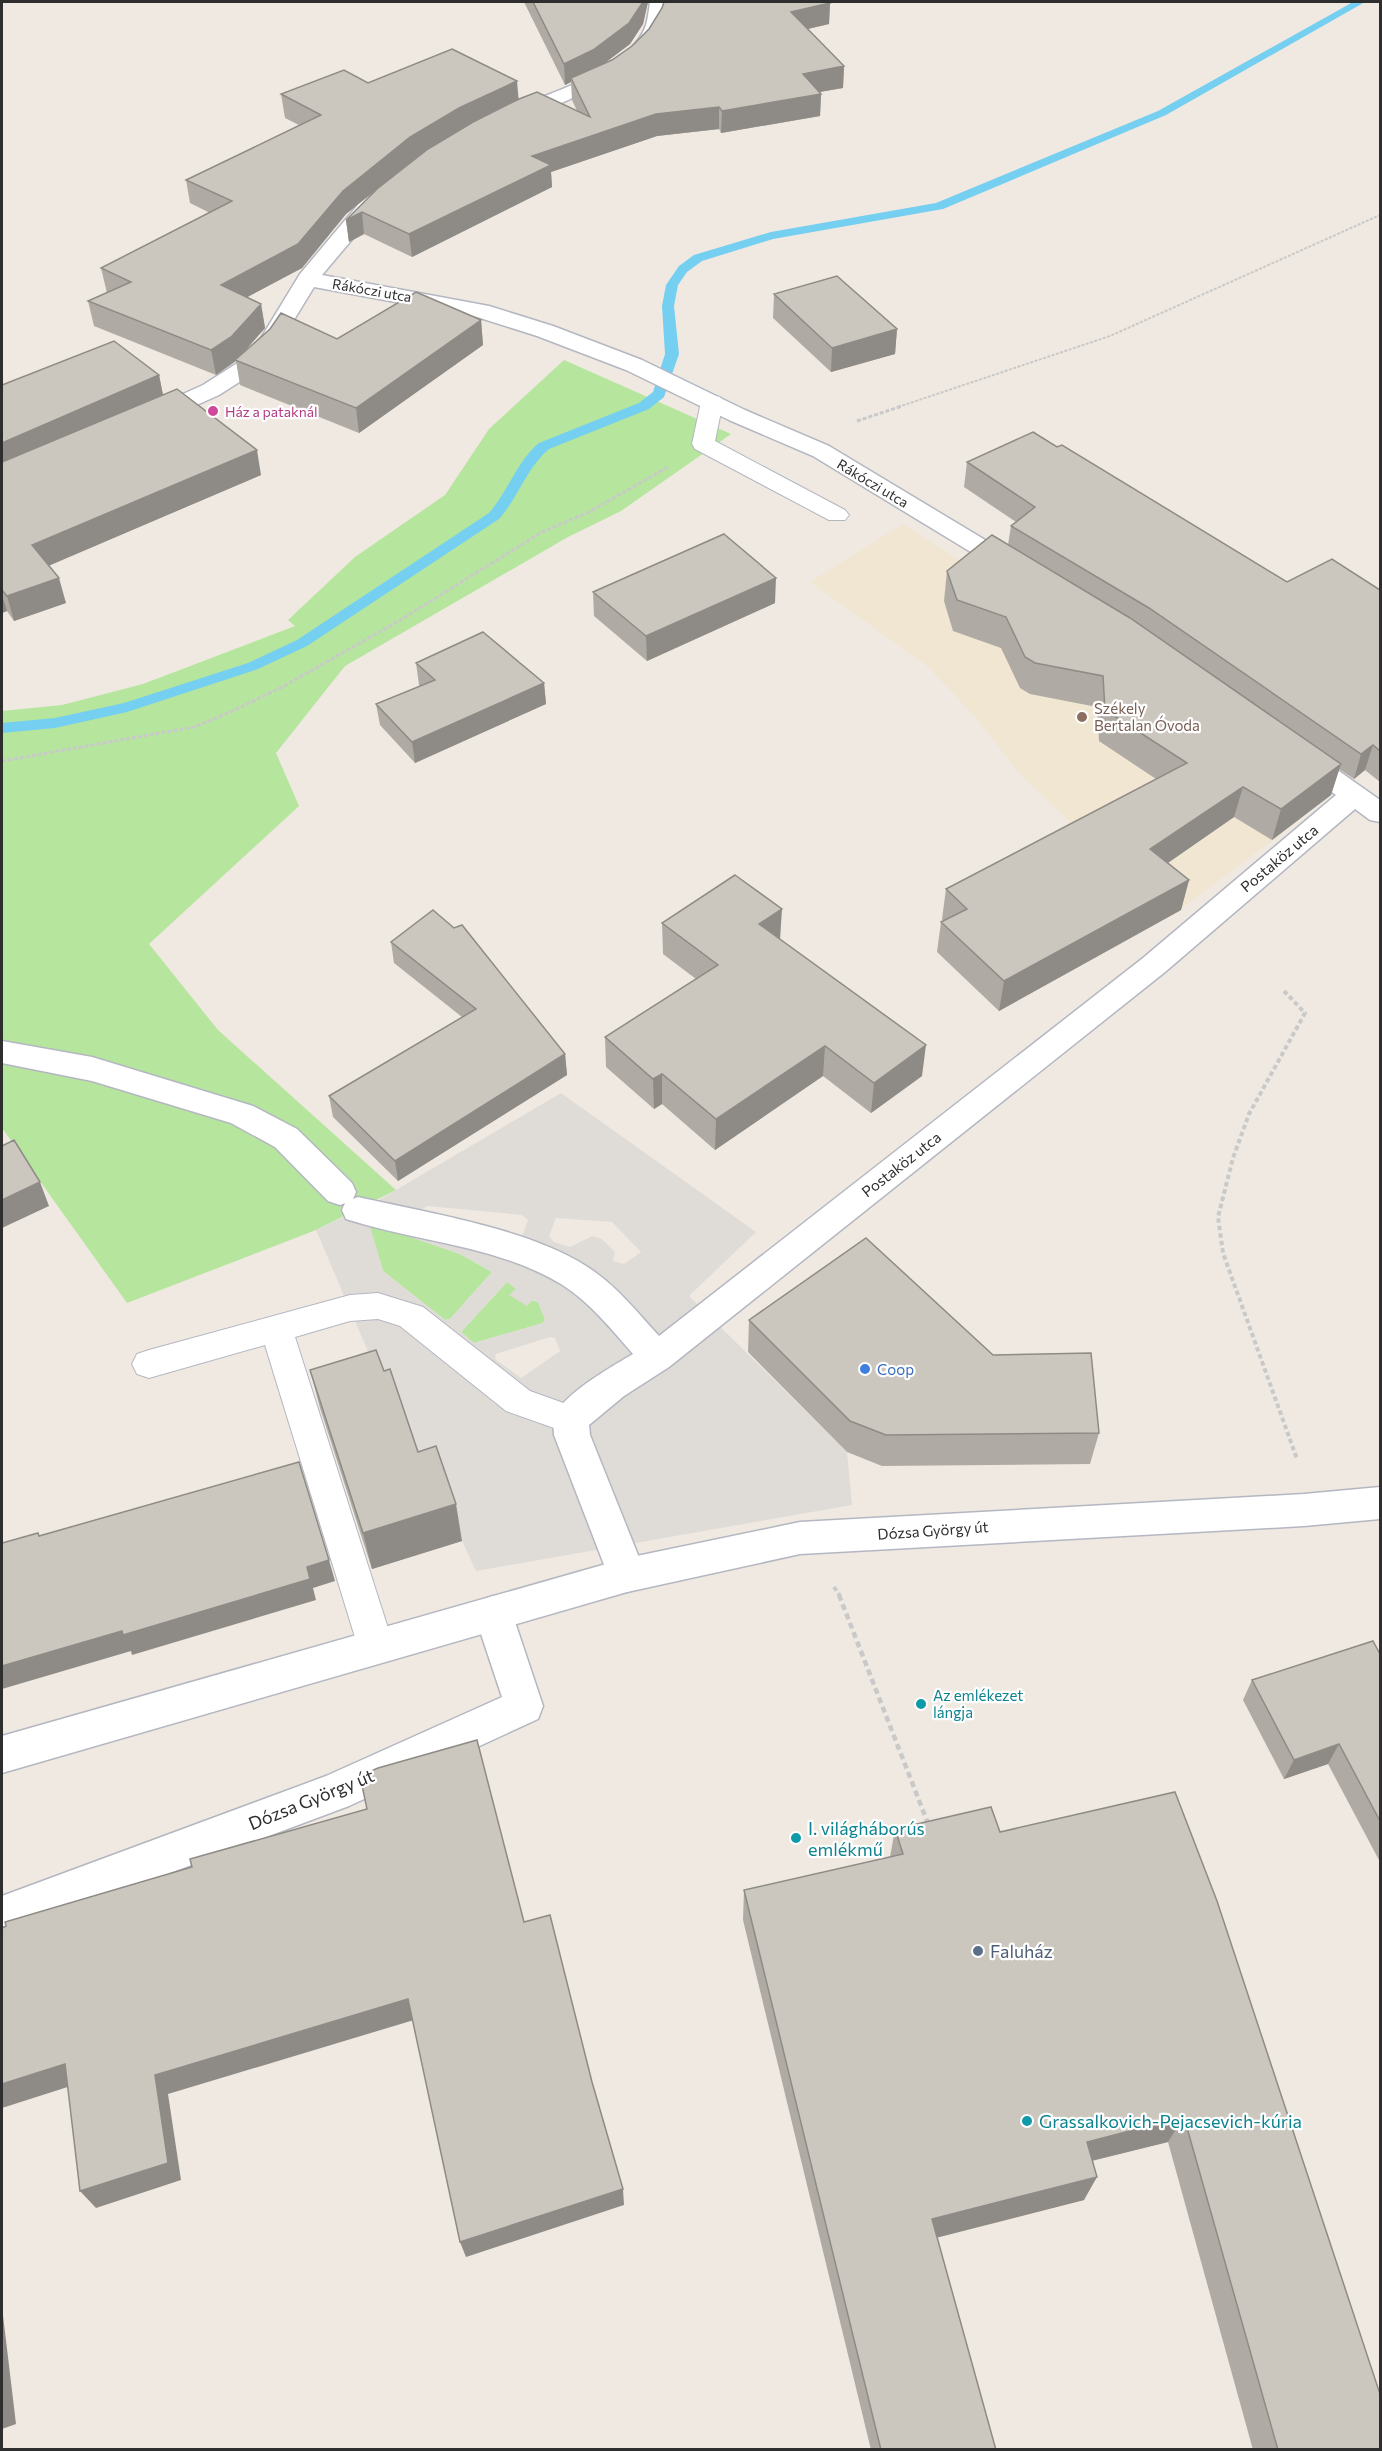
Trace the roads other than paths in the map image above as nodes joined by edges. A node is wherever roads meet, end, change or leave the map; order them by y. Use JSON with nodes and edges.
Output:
{"nodes":[{"id":1,"x":658,"y":2,"type":"edge"},
{"id":2,"x":489,"y":126,"type":"edge"},
{"id":3,"x":396,"y":183,"type":"edge"},
{"id":4,"x":308,"y":279,"type":"junction"},
{"id":5,"x":706,"y":399,"type":"junction"},
{"id":6,"x":132,"y":425,"type":"edge"},
{"id":7,"x":837,"y":515,"type":"dead end"},
{"id":8,"x":1033,"y":579,"type":"edge"},
{"id":9,"x":1277,"y":741,"type":"edge"},
{"id":10,"x":1353,"y":795,"type":"junction"},
{"id":11,"x":1380,"y":813,"type":"edge"},
{"id":12,"x":2,"y":1052,"type":"edge"},
{"id":13,"x":276,"y":1329,"type":"junction"},
{"id":14,"x":657,"y":1357,"type":"junction"},
{"id":15,"x":149,"y":1364,"type":"dead end"},
{"id":16,"x":571,"y":1420,"type":"junction"},
{"id":17,"x":1380,"y":1503,"type":"edge"},
{"id":18,"x":627,"y":1575,"type":"junction"},
{"id":19,"x":494,"y":1613,"type":"junction"},
{"id":20,"x":376,"y":1647,"type":"junction"},
{"id":21,"x":2,"y":1755,"type":"edge"},
{"id":22,"x":2,"y":1916,"type":"edge"}],
"edges":[{"from":1,"to":2,"type":"street"},
{"from":3,"to":4,"type":"street"},
{"from":4,"to":5,"type":"street","name":"Rákóczi utca"},
{"from":4,"to":6,"type":"street"},
{"from":5,"to":7,"type":"lane"},
{"from":5,"to":8,"type":"street","name":"Rákóczi utca"},
{"from":9,"to":10,"type":"street"},
{"from":10,"to":11,"type":"street"},
{"from":10,"to":14,"type":"street","name":"Postaköz utca"},
{"from":12,"to":14,"type":"street"},
{"from":13,"to":15,"type":"lane"},
{"from":13,"to":16,"type":"lane"},
{"from":13,"to":20,"type":"lane"},
{"from":14,"to":16,"type":"street","name":"Postaköz utca"},
{"from":16,"to":18,"type":"street"},
{"from":17,"to":18,"type":"street","name":"Dózsa György út"},
{"from":18,"to":19,"type":"street","name":"Dózsa György út"},
{"from":19,"to":20,"type":"street","name":"Dózsa György út"},
{"from":19,"to":22,"type":"street","name":"Dózsa György út"},
{"from":20,"to":21,"type":"street","name":"Dózsa György út"}]}
